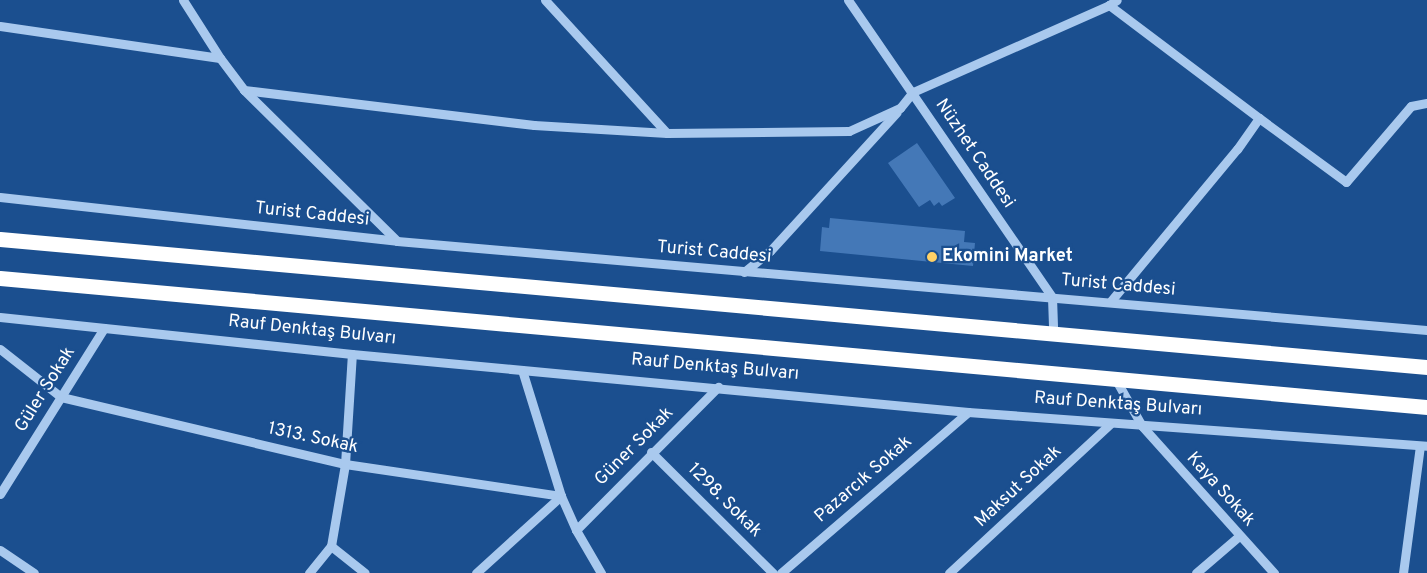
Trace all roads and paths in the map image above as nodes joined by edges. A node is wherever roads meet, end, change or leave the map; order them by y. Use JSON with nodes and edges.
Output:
{"nodes":[{"id":1,"x":183,"y":0,"type":"edge"},
{"id":2,"x":545,"y":0,"type":"edge"},
{"id":3,"x":848,"y":0,"type":"edge"},
{"id":4,"x":1113,"y":3,"type":"edge"},
{"id":5,"x":0,"y":26,"type":"edge"},
{"id":6,"x":220,"y":58,"type":"junction"},
{"id":7,"x":244,"y":90,"type":"junction"},
{"id":8,"x":913,"y":92,"type":"junction"},
{"id":9,"x":1427,"y":103,"type":"edge"},
{"id":10,"x":900,"y":108,"type":"junction"},
{"id":11,"x":1259,"y":118,"type":"junction"},
{"id":12,"x":667,"y":133,"type":"junction"},
{"id":13,"x":0,"y":197,"type":"edge"},
{"id":14,"x":0,"y":239,"type":"edge"},
{"id":15,"x":396,"y":241,"type":"junction"},
{"id":16,"x":744,"y":272,"type":"junction"},
{"id":17,"x":0,"y":278,"type":"edge"},
{"id":18,"x":1052,"y":297,"type":"junction"},
{"id":19,"x":1112,"y":301,"type":"junction"},
{"id":20,"x":0,"y":317,"type":"edge"},
{"id":21,"x":104,"y":328,"type":"junction"},
{"id":22,"x":1427,"y":330,"type":"edge"},
{"id":23,"x":1053,"y":333,"type":"junction"},
{"id":24,"x":0,"y":349,"type":"edge"},
{"id":25,"x":352,"y":354,"type":"junction"},
{"id":26,"x":1427,"y":367,"type":"edge"},
{"id":27,"x":522,"y":370,"type":"junction"},
{"id":28,"x":1116,"y":380,"type":"junction"},
{"id":29,"x":718,"y":387,"type":"junction"},
{"id":30,"x":61,"y":398,"type":"junction"},
{"id":31,"x":1427,"y":407,"type":"edge"},
{"id":32,"x":968,"y":412,"type":"junction"},
{"id":33,"x":1110,"y":424,"type":"junction"},
{"id":34,"x":1142,"y":426,"type":"junction"},
{"id":35,"x":1424,"y":446,"type":"edge"},
{"id":36,"x":651,"y":452,"type":"junction"},
{"id":37,"x":345,"y":464,"type":"junction"},
{"id":38,"x":0,"y":494,"type":"edge"},
{"id":39,"x":561,"y":496,"type":"junction"},
{"id":40,"x":576,"y":530,"type":"junction"},
{"id":41,"x":1239,"y":536,"type":"junction"},
{"id":42,"x":331,"y":546,"type":"junction"},
{"id":43,"x":0,"y":550,"type":"edge"},
{"id":44,"x":34,"y":573,"type":"edge"},
{"id":45,"x":310,"y":573,"type":"edge"},
{"id":46,"x":365,"y":573,"type":"edge"},
{"id":47,"x":476,"y":573,"type":"edge"},
{"id":48,"x":601,"y":573,"type":"edge"},
{"id":49,"x":773,"y":573,"type":"edge"},
{"id":50,"x":781,"y":573,"type":"edge"},
{"id":51,"x":950,"y":573,"type":"edge"},
{"id":52,"x":1196,"y":573,"type":"edge"},
{"id":53,"x":1274,"y":573,"type":"edge"},
{"id":54,"x":1403,"y":573,"type":"edge"}],
"edges":[{"from":1,"to":6,"type":"street"},
{"from":2,"to":12,"type":"street"},
{"from":3,"to":8,"type":"street","name":"Nüzhet Caddesi"},
{"from":4,"to":8,"type":"street"},
{"from":4,"to":11,"type":"street"},
{"from":5,"to":6,"type":"street"},
{"from":6,"to":7,"type":"street"},
{"from":7,"to":12,"type":"street"},
{"from":7,"to":15,"type":"street"},
{"from":8,"to":10,"type":"street"},
{"from":8,"to":18,"type":"street","name":"Nüzhet Caddesi"},
{"from":9,"to":11,"type":"street"},
{"from":10,"to":12,"type":"street"},
{"from":10,"to":16,"type":"street"},
{"from":11,"to":19,"type":"street"},
{"from":13,"to":15,"type":"street","name":"Turist Caddesi"},
{"from":14,"to":23,"type":"highway"},
{"from":15,"to":16,"type":"street","name":"Turist Caddesi"},
{"from":16,"to":18,"type":"street","name":"Turist Caddesi"},
{"from":17,"to":28,"type":"highway","name":"Rauf Denktaş Bulvarı"},
{"from":18,"to":19,"type":"street","name":"Turist Caddesi"},
{"from":18,"to":23,"type":"street"},
{"from":19,"to":22,"type":"street","name":"Turist Caddesi"},
{"from":20,"to":21,"type":"street","name":"Rauf Denktaş Bulvarı"},
{"from":21,"to":25,"type":"street","name":"Rauf Denktaş Bulvarı"},
{"from":21,"to":30,"type":"street","name":"Güler Sokak"},
{"from":23,"to":26,"type":"highway"},
{"from":24,"to":30,"type":"street"},
{"from":25,"to":27,"type":"street","name":"Rauf Denktaş Bulvarı"},
{"from":25,"to":37,"type":"street"},
{"from":27,"to":29,"type":"street","name":"Rauf Denktaş Bulvarı"},
{"from":27,"to":39,"type":"street"},
{"from":28,"to":31,"type":"highway","name":"Rauf Denktaş Bulvarı"},
{"from":28,"to":34,"type":"street","name":"Kaya Sokak"},
{"from":29,"to":32,"type":"street","name":"Rauf Denktaş Bulvarı"},
{"from":29,"to":36,"type":"street","name":"Güner Sokak"},
{"from":30,"to":37,"type":"street","name":"1313. Sokak"},
{"from":30,"to":38,"type":"street","name":"Güler Sokak"},
{"from":32,"to":33,"type":"street","name":"Rauf Denktaş Bulvarı"},
{"from":32,"to":50,"type":"street","name":"Pazarcık Sokak"},
{"from":33,"to":34,"type":"street","name":"Rauf Denktaş Bulvarı"},
{"from":33,"to":51,"type":"street","name":"Maksut Sokak"},
{"from":34,"to":35,"type":"street","name":"Rauf Denktaş Bulvarı"},
{"from":34,"to":41,"type":"street","name":"Kaya Sokak"},
{"from":35,"to":54,"type":"street"},
{"from":36,"to":40,"type":"street","name":"Güner Sokak"},
{"from":36,"to":49,"type":"street","name":"1298. Sokak"},
{"from":37,"to":39,"type":"street","name":"1313. Sokak"},
{"from":37,"to":42,"type":"street"},
{"from":39,"to":40,"type":"street"},
{"from":39,"to":47,"type":"street"},
{"from":40,"to":48,"type":"street"},
{"from":41,"to":52,"type":"street"},
{"from":41,"to":53,"type":"street","name":"Kaya Sokak"},
{"from":42,"to":45,"type":"street"},
{"from":42,"to":46,"type":"street"},
{"from":43,"to":44,"type":"street"}]}
